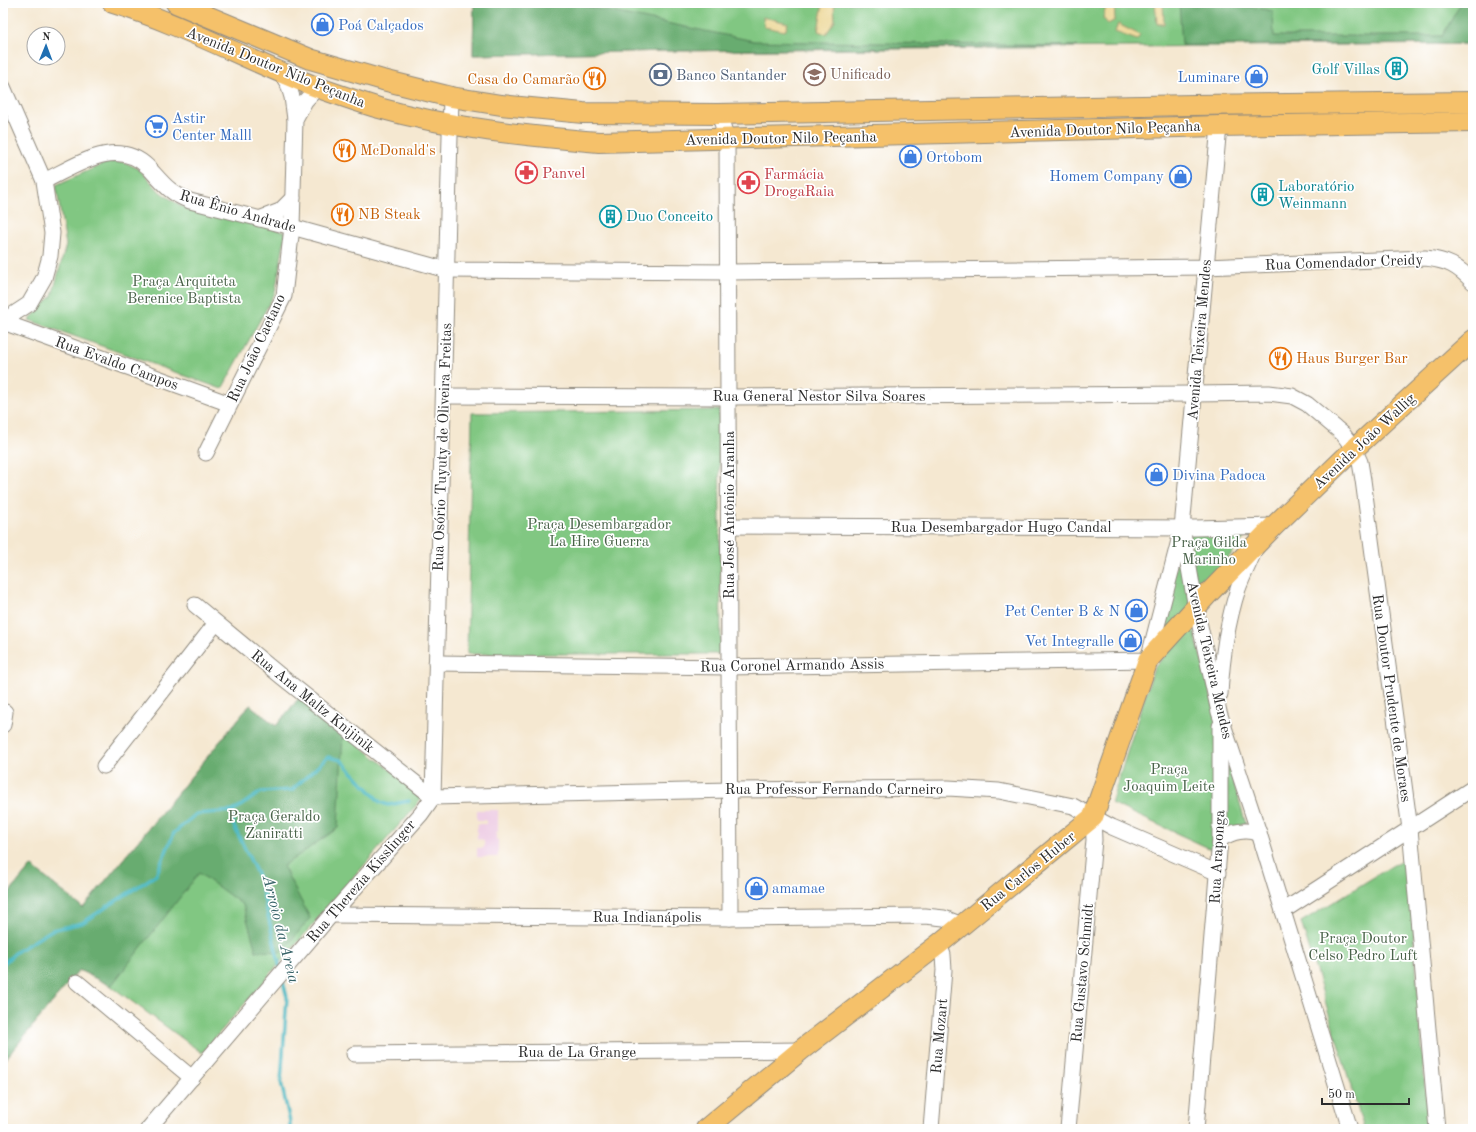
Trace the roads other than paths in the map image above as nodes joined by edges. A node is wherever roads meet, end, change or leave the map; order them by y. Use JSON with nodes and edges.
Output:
{"nodes":[{"id":1,"x":112,"y":3,"type":"edge"},
{"id":2,"x":176,"y":3,"type":"edge"},
{"id":3,"x":151,"y":9,"type":"edge"},
{"id":4,"x":280,"y":71,"type":"junction"},
{"id":5,"x":3,"y":87,"type":"edge"},
{"id":6,"x":318,"y":87,"type":"junction"},
{"id":7,"x":451,"y":97,"type":"junction"},
{"id":8,"x":1473,"y":102,"type":"edge"},
{"id":9,"x":1250,"y":105,"type":"junction"},
{"id":10,"x":718,"y":114,"type":"junction"},
{"id":11,"x":294,"y":119,"type":"junction"},
{"id":12,"x":1473,"y":122,"type":"edge"},
{"id":13,"x":450,"y":123,"type":"junction"},
{"id":14,"x":1219,"y":126,"type":"junction"},
{"id":15,"x":727,"y":139,"type":"junction"},
{"id":16,"x":44,"y":181,"type":"junction"},
{"id":17,"x":293,"y":198,"type":"junction"},
{"id":18,"x":260,"y":219,"type":"junction"},
{"id":19,"x":292,"y":227,"type":"junction"},
{"id":20,"x":1206,"y":267,"type":"junction"},
{"id":21,"x":447,"y":270,"type":"junction"},
{"id":22,"x":729,"y":272,"type":"junction"},
{"id":23,"x":1473,"y":282,"type":"edge"},
{"id":24,"x":3,"y":322,"type":"edge"},
{"id":25,"x":1473,"y":340,"type":"edge"},
{"id":26,"x":1194,"y":394,"type":"junction"},
{"id":27,"x":444,"y":396,"type":"junction"},
{"id":28,"x":729,"y":396,"type":"junction"},
{"id":29,"x":230,"y":404,"type":"junction"},
{"id":30,"x":1354,"y":449,"type":"junction"},
{"id":31,"x":206,"y":453,"type":"dead end"},
{"id":32,"x":729,"y":526,"type":"junction"},
{"id":33,"x":1274,"y":526,"type":"junction"},
{"id":34,"x":1182,"y":528,"type":"junction"},
{"id":35,"x":1257,"y":543,"type":"junction"},
{"id":36,"x":194,"y":605,"type":"dead end"},
{"id":37,"x":1196,"y":608,"type":"junction"},
{"id":38,"x":216,"y":623,"type":"junction"},
{"id":39,"x":1148,"y":660,"type":"junction"},
{"id":40,"x":436,"y":663,"type":"junction"},
{"id":41,"x":729,"y":667,"type":"junction"},
{"id":42,"x":1220,"y":712,"type":"junction"},
{"id":43,"x":104,"y":766,"type":"dead end"},
{"id":44,"x":1473,"y":788,"type":"edge"},
{"id":45,"x":730,"y":790,"type":"junction"},
{"id":46,"x":433,"y":797,"type":"junction"},
{"id":47,"x":1093,"y":817,"type":"junction"},
{"id":48,"x":1410,"y":829,"type":"junction"},
{"id":49,"x":1259,"y":832,"type":"junction"},
{"id":50,"x":1220,"y":839,"type":"junction"},
{"id":51,"x":1218,"y":873,"type":"junction"},
{"id":52,"x":1283,"y":911,"type":"junction"},
{"id":53,"x":331,"y":915,"type":"junction"},
{"id":54,"x":730,"y":918,"type":"junction"},
{"id":55,"x":962,"y":925,"type":"junction"},
{"id":56,"x":940,"y":944,"type":"junction"},
{"id":57,"x":77,"y":982,"type":"dead end"},
{"id":58,"x":800,"y":1050,"type":"junction"},
{"id":59,"x":354,"y":1054,"type":"dead end"},
{"id":60,"x":192,"y":1078,"type":"junction"},
{"id":61,"x":148,"y":1129,"type":"edge"},
{"id":62,"x":706,"y":1129,"type":"edge"},
{"id":63,"x":931,"y":1129,"type":"edge"},
{"id":64,"x":1068,"y":1129,"type":"edge"},
{"id":65,"x":1196,"y":1129,"type":"edge"},
{"id":66,"x":1350,"y":1129,"type":"edge"},
{"id":67,"x":1437,"y":1129,"type":"edge"}],
"edges":[{"from":1,"to":3,"type":"main road","name":"Avenida Doutor Nilo Peçanha"},
{"from":2,"to":7,"type":"main road","name":"Avenida Doutor Nilo Peçanha"},
{"from":3,"to":4,"type":"main road","name":"Avenida Doutor Nilo Peçanha"},
{"from":4,"to":6,"type":"main road","name":"Avenida Doutor Nilo Peçanha"},
{"from":4,"to":11,"type":"street","name":"Rua João Caetano"},
{"from":5,"to":16,"type":"street"},
{"from":6,"to":11,"type":"street"},
{"from":6,"to":13,"type":"main road","name":"Avenida Doutor Nilo Peçanha"},
{"from":7,"to":10,"type":"main road","name":"Avenida Doutor Nilo Peçanha"},
{"from":7,"to":13,"type":"street","name":"Rua Osório Tuyuty de Oliveira Freitas"},
{"from":8,"to":9,"type":"main road","name":"Avenida Doutor Nilo Peçanha"},
{"from":9,"to":10,"type":"main road","name":"Avenida Doutor Nilo Peçanha"},
{"from":9,"to":14,"type":"main road"},
{"from":10,"to":15,"type":"street","name":"Rua José Antônio Aranha"},
{"from":11,"to":17,"type":"street","name":"Rua João Caetano"},
{"from":12,"to":14,"type":"main road","name":"Avenida Doutor Nilo Peçanha"},
{"from":13,"to":15,"type":"main road","name":"Avenida Doutor Nilo Peçanha"},
{"from":13,"to":21,"type":"street","name":"Rua Osório Tuyuty de Oliveira Freitas"},
{"from":14,"to":15,"type":"main road","name":"Avenida Doutor Nilo Peçanha"},
{"from":14,"to":20,"type":"street","name":"Avenida Teixeira Mendes"},
{"from":15,"to":22,"type":"street","name":"Rua José Antônio Aranha"},
{"from":16,"to":18,"type":"street","name":"Rua Ênio Andrade"},
{"from":16,"to":24,"type":"street"},
{"from":17,"to":18,"type":"street"},
{"from":17,"to":19,"type":"street","name":"Rua João Caetano"},
{"from":18,"to":19,"type":"street","name":"Rua Ênio Andrade"},
{"from":19,"to":21,"type":"street","name":"Rua Ênio Andrade"},
{"from":19,"to":29,"type":"street","name":"Rua João Caetano"},
{"from":20,"to":22,"type":"street","name":"Rua Comendador Creidy"},
{"from":20,"to":23,"type":"street","name":"Rua Comendador Creidy"},
{"from":20,"to":26,"type":"street","name":"Avenida Teixeira Mendes"},
{"from":21,"to":22,"type":"street","name":"Rua Ênio Andrade"},
{"from":21,"to":27,"type":"street","name":"Rua Osório Tuyuty de Oliveira Freitas"},
{"from":22,"to":28,"type":"street","name":"Rua José Antônio Aranha"},
{"from":24,"to":29,"type":"street","name":"Rua Evaldo Campos"},
{"from":25,"to":30,"type":"main road","name":"Avenida João Wallig"},
{"from":26,"to":28,"type":"street","name":"Rua General Nestor Silva Soares"},
{"from":26,"to":30,"type":"street","name":"Rua Doutor Prudente de Moraes"},
{"from":26,"to":34,"type":"street","name":"Avenida Teixeira Mendes"},
{"from":27,"to":28,"type":"street","name":"Rua General Nestor Silva Soares"},
{"from":27,"to":40,"type":"street","name":"Rua Osório Tuyuty de Oliveira Freitas"},
{"from":28,"to":32,"type":"street","name":"Rua José Antônio Aranha"},
{"from":29,"to":31,"type":"street","name":"Rua João Caetano"},
{"from":30,"to":33,"type":"main road","name":"Avenida João Wallig"},
{"from":30,"to":48,"type":"street","name":"Rua Doutor Prudente de Moraes"},
{"from":32,"to":34,"type":"street","name":"Rua Desembargador Hugo Candal"},
{"from":32,"to":41,"type":"street","name":"Rua José Antônio Aranha"},
{"from":33,"to":34,"type":"street","name":"Rua Desembargador Hugo Candal"},
{"from":33,"to":35,"type":"main road","name":"Avenida João Wallig"},
{"from":34,"to":37,"type":"street","name":"Avenida Teixeira Mendes"},
{"from":34,"to":39,"type":"street"},
{"from":35,"to":37,"type":"main road"},
{"from":35,"to":42,"type":"street","name":"Rua Araponga"},
{"from":36,"to":38,"type":"street","name":"Rua Ana Maltz Knijinik"},
{"from":37,"to":39,"type":"main road"},
{"from":37,"to":42,"type":"street","name":"Avenida Teixeira Mendes"},
{"from":38,"to":43,"type":"street"},
{"from":38,"to":46,"type":"street","name":"Rua Ana Maltz Knijinik"},
{"from":39,"to":41,"type":"street","name":"Rua Coronel Armando Assis"},
{"from":39,"to":47,"type":"main road"},
{"from":40,"to":41,"type":"street","name":"Rua Coronel Armando Assis"},
{"from":40,"to":46,"type":"street","name":"Rua Osório Tuyuty de Oliveira Freitas"},
{"from":41,"to":45,"type":"street","name":"Rua José Antônio Aranha"},
{"from":42,"to":49,"type":"street","name":"Avenida Teixeira Mendes"},
{"from":42,"to":50,"type":"street","name":"Rua Araponga"},
{"from":44,"to":48,"type":"street"},
{"from":45,"to":46,"type":"street","name":"Rua Professor Fernando Carneiro"},
{"from":45,"to":47,"type":"street","name":"Rua Professor Fernando Carneiro"},
{"from":45,"to":54,"type":"street","name":"Rua José Antônio Aranha"},
{"from":46,"to":53,"type":"street","name":"Rua Therezia Kisslinger"},
{"from":47,"to":51,"type":"street","name":"Rua Professor Fernando Carneiro"},
{"from":47,"to":55,"type":"main road","name":"Rua Carlos Huber"},
{"from":47,"to":64,"type":"street","name":"Rua Gustavo Schmidt"},
{"from":48,"to":52,"type":"street"},
{"from":48,"to":67,"type":"street","name":"Rua Doutor Prudente de Moraes"},
{"from":49,"to":50,"type":"street"},
{"from":49,"to":52,"type":"street","name":"Avenida Teixeira Mendes"},
{"from":50,"to":51,"type":"street","name":"Rua Araponga"},
{"from":51,"to":65,"type":"street","name":"Rua Araponga"},
{"from":52,"to":66,"type":"street","name":"Avenida Teixeira Mendes"},
{"from":53,"to":54,"type":"street","name":"Rua Indianápolis"},
{"from":53,"to":60,"type":"street","name":"Rua Therezia Kisslinger"},
{"from":54,"to":55,"type":"street","name":"Rua Indianápolis"},
{"from":55,"to":56,"type":"main road","name":"Rua Carlos Huber"},
{"from":56,"to":58,"type":"main road","name":"Rua Carlos Huber"},
{"from":56,"to":63,"type":"street","name":"Rua Mozart"},
{"from":57,"to":60,"type":"street"},
{"from":58,"to":59,"type":"street","name":"Rua de La Grange"},
{"from":58,"to":62,"type":"main road","name":"Rua Carlos Huber"},
{"from":60,"to":61,"type":"street","name":"Rua Therezia Kisslinger"}]}
